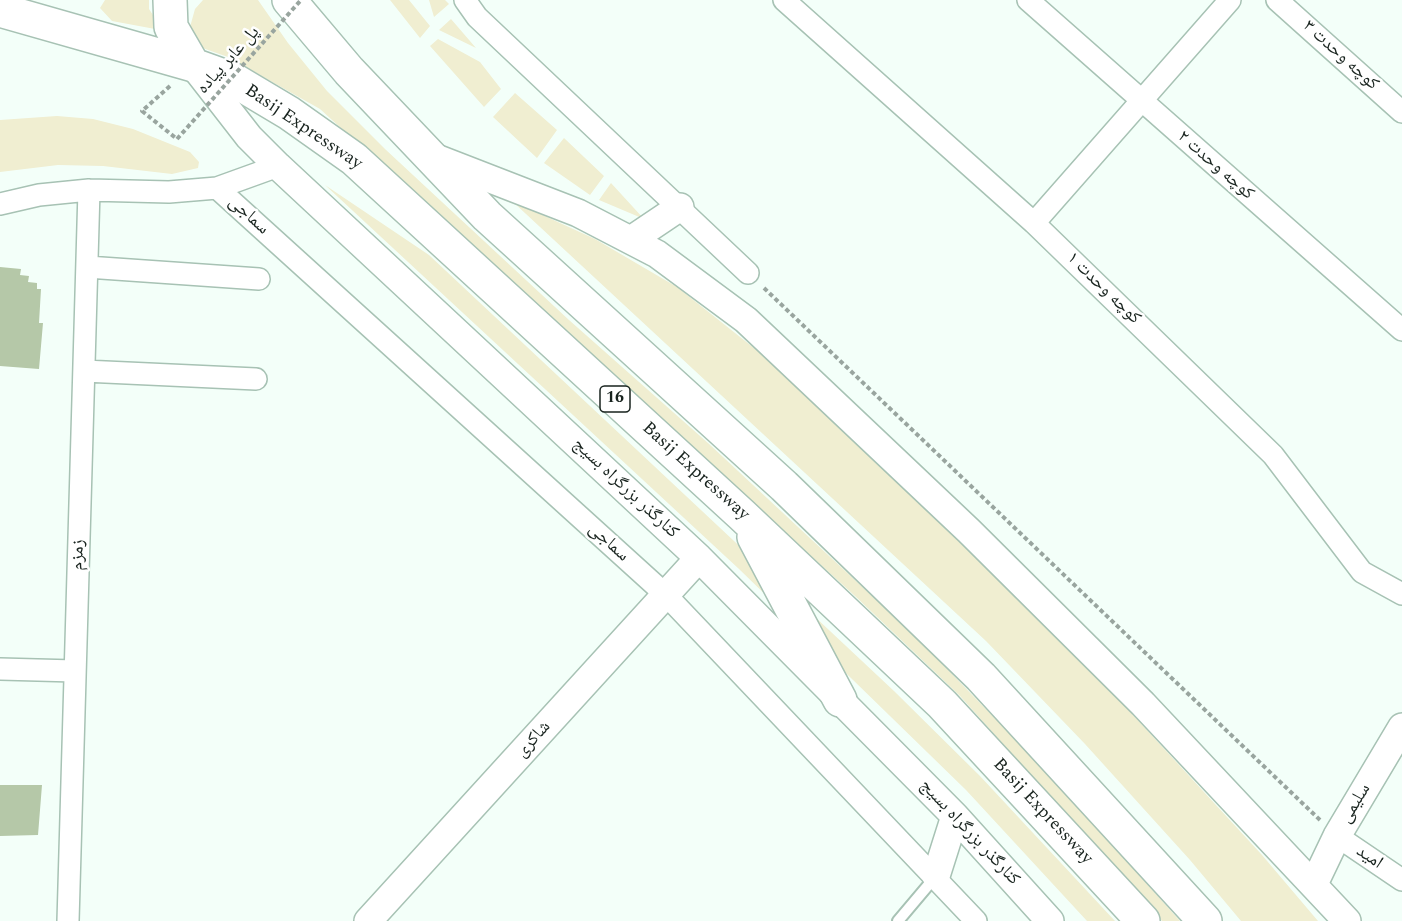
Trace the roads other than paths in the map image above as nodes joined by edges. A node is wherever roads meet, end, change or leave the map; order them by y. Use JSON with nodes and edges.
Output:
{"nodes":[{"id":1,"x":6,"y":0,"type":"edge"},
{"id":2,"x":170,"y":0,"type":"edge"},
{"id":3,"x":289,"y":0,"type":"edge"},
{"id":4,"x":465,"y":0,"type":"edge"},
{"id":5,"x":784,"y":0,"type":"edge"},
{"id":6,"x":1028,"y":0,"type":"edge"},
{"id":7,"x":1230,"y":0,"type":"edge"},
{"id":8,"x":1277,"y":0,"type":"edge"},
{"id":9,"x":0,"y":5,"type":"edge"},
{"id":10,"x":0,"y":10,"type":"edge"},
{"id":11,"x":193,"y":65,"type":"junction"},
{"id":12,"x":1142,"y":102,"type":"junction"},
{"id":13,"x":1402,"y":112,"type":"edge"},
{"id":14,"x":429,"y":155,"type":"junction"},
{"id":15,"x":278,"y":166,"type":"junction"},
{"id":16,"x":217,"y":188,"type":"junction"},
{"id":17,"x":89,"y":190,"type":"junction"},
{"id":18,"x":0,"y":204,"type":"edge"},
{"id":19,"x":680,"y":207,"type":"junction"},
{"id":20,"x":1034,"y":223,"type":"junction"},
{"id":21,"x":631,"y":240,"type":"junction"},
{"id":22,"x":87,"y":267,"type":"junction"},
{"id":23,"x":748,"y":273,"type":"road end"},
{"id":24,"x":259,"y":279,"type":"dead end"},
{"id":25,"x":1402,"y":330,"type":"edge"},
{"id":26,"x":84,"y":371,"type":"junction"},
{"id":27,"x":256,"y":379,"type":"dead end"},
{"id":28,"x":742,"y":515,"type":"junction"},
{"id":29,"x":699,"y":558,"type":"junction"},
{"id":30,"x":1402,"y":594,"type":"edge"},
{"id":31,"x":666,"y":595,"type":"junction"},
{"id":32,"x":0,"y":669,"type":"edge"},
{"id":33,"x":75,"y":671,"type":"junction"},
{"id":34,"x":840,"y":700,"type":"junction"},
{"id":35,"x":1402,"y":727,"type":"edge"},
{"id":36,"x":955,"y":816,"type":"junction"},
{"id":37,"x":1337,"y":837,"type":"junction"},
{"id":38,"x":936,"y":876,"type":"junction"},
{"id":39,"x":1402,"y":880,"type":"edge"},
{"id":40,"x":1314,"y":884,"type":"junction"},
{"id":41,"x":68,"y":921,"type":"edge"},
{"id":42,"x":368,"y":921,"type":"edge"},
{"id":43,"x":898,"y":921,"type":"edge"},
{"id":44,"x":976,"y":921,"type":"edge"},
{"id":45,"x":1050,"y":921,"type":"edge"},
{"id":46,"x":1143,"y":921,"type":"edge"},
{"id":47,"x":1205,"y":921,"type":"edge"},
{"id":48,"x":1347,"y":921,"type":"edge"}],
"edges":[{"from":1,"to":9,"type":"highway"},
{"from":2,"to":11,"type":"highway"},
{"from":3,"to":14,"type":"highway"},
{"from":4,"to":19,"type":"street"},
{"from":5,"to":20,"type":"street","name":"کوچه وحدت ۱"},
{"from":6,"to":12,"type":"street","name":"کوچه وحدت ۲"},
{"from":7,"to":12,"type":"street"},
{"from":8,"to":13,"type":"street","name":"کوچه وحدت ۳"},
{"from":10,"to":11,"type":"highway","name":"Basij Expressway","number":"16"},
{"from":11,"to":15,"type":"street","name":"کنارگذر بزرگراه بسیج"},
{"from":11,"to":28,"type":"highway","name":"Basij Expressway","number":"16"},
{"from":12,"to":20,"type":"street"},
{"from":12,"to":25,"type":"street","name":"کوچه وحدت ۲"},
{"from":14,"to":21,"type":"street"},
{"from":14,"to":47,"type":"highway"},
{"from":15,"to":16,"type":"street"},
{"from":15,"to":29,"type":"street","name":"کنارگذر بزرگراه بسیج"},
{"from":16,"to":17,"type":"street"},
{"from":16,"to":31,"type":"street","name":"سماجی"},
{"from":17,"to":18,"type":"street"},
{"from":17,"to":22,"type":"street","name":"زمزم"},
{"from":19,"to":21,"type":"street"},
{"from":19,"to":23,"type":"street"},
{"from":20,"to":30,"type":"street","name":"کوچه وحدت ۱"},
{"from":21,"to":40,"type":"street"},
{"from":22,"to":24,"type":"street"},
{"from":22,"to":26,"type":"street","name":"زمزم"},
{"from":26,"to":27,"type":"street"},
{"from":26,"to":33,"type":"street","name":"زمزم"},
{"from":28,"to":34,"type":"highway"},
{"from":28,"to":46,"type":"highway","name":"Basij Expressway","number":"16"},
{"from":29,"to":31,"type":"street","name":"شاکری"},
{"from":29,"to":34,"type":"street","name":"کنارگذر بزرگراه بسیج"},
{"from":31,"to":38,"type":"street","name":"سماجی"},
{"from":31,"to":42,"type":"street","name":"شاکری"},
{"from":32,"to":33,"type":"street"},
{"from":33,"to":41,"type":"street","name":"زمزم"},
{"from":34,"to":36,"type":"street","name":"کنارگذر بزرگراه بسیج"},
{"from":35,"to":37,"type":"street","name":"سلیمی"},
{"from":36,"to":38,"type":"street"},
{"from":36,"to":45,"type":"street","name":"کنارگذر بزرگراه بسیج"},
{"from":37,"to":39,"type":"street","name":"امید"},
{"from":37,"to":40,"type":"street","name":"سلیمی"},
{"from":38,"to":43,"type":"lane"},
{"from":38,"to":44,"type":"street","name":"سماجی"},
{"from":40,"to":48,"type":"street"}]}
